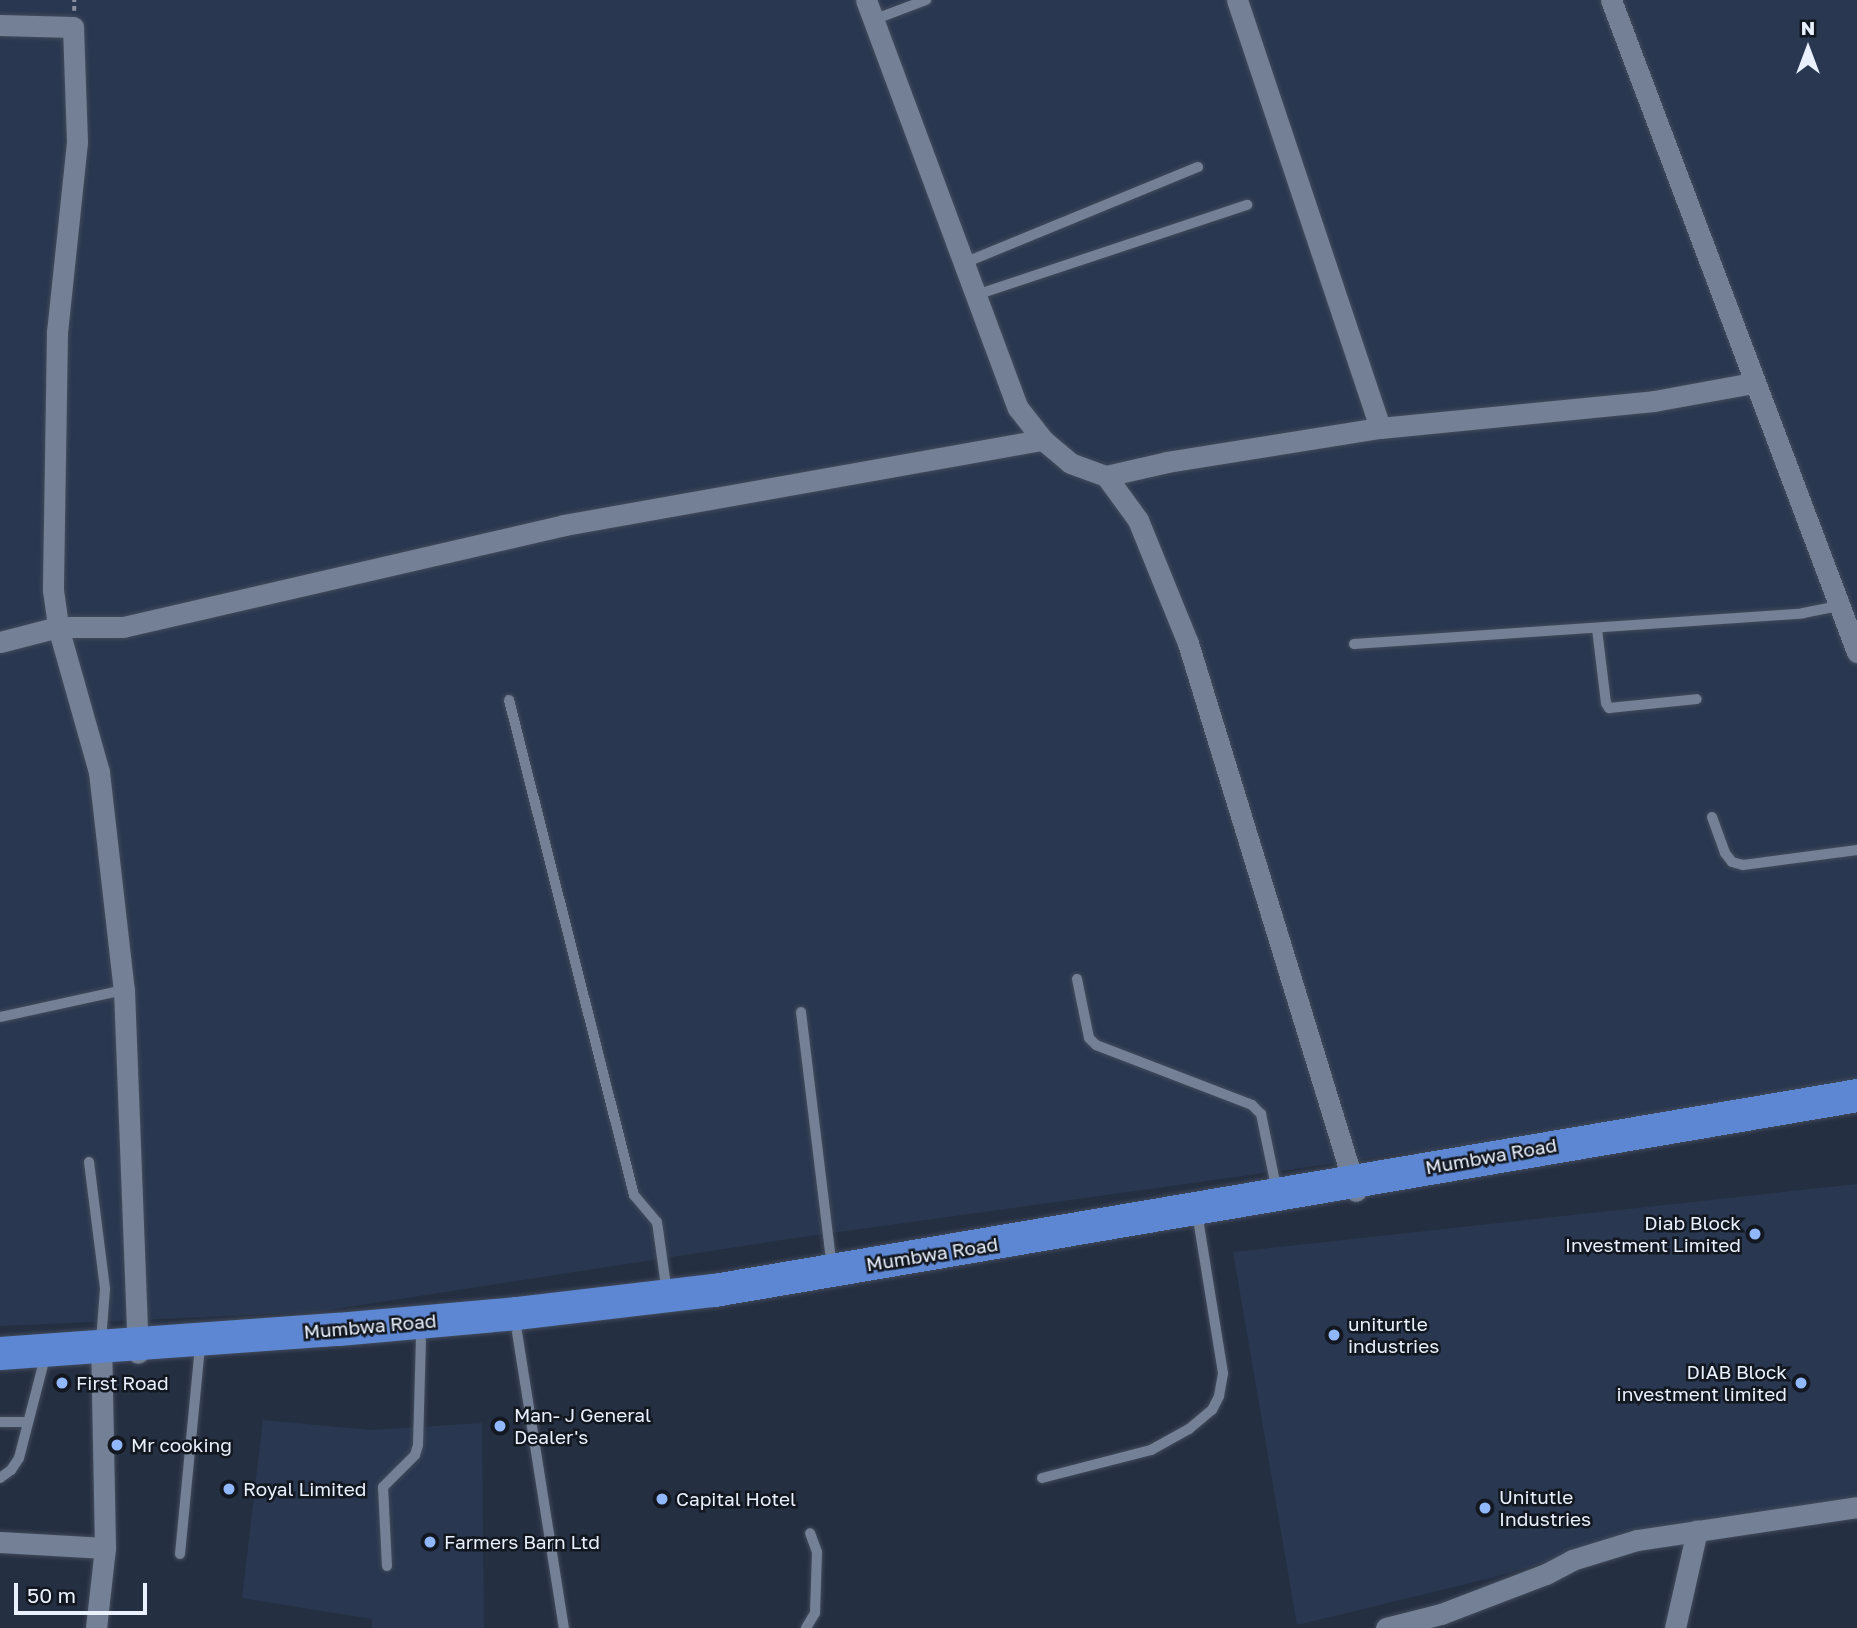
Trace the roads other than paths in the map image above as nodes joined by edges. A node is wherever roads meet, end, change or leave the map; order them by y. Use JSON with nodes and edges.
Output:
{"nodes":[{"id":1,"x":926,"y":0,"type":"edge"},
{"id":2,"x":1237,"y":0,"type":"edge"},
{"id":3,"x":1611,"y":0,"type":"edge"},
{"id":4,"x":869,"y":10,"type":"edge"},
{"id":5,"x":0,"y":25,"type":"edge"},
{"id":6,"x":1198,"y":167,"type":"dead end"},
{"id":7,"x":1247,"y":205,"type":"dead end"},
{"id":8,"x":964,"y":263,"type":"junction"},
{"id":9,"x":976,"y":295,"type":"junction"},
{"id":10,"x":1753,"y":383,"type":"junction"},
{"id":11,"x":1380,"y":428,"type":"junction"},
{"id":12,"x":1043,"y":440,"type":"junction"},
{"id":13,"x":1106,"y":476,"type":"junction"},
{"id":14,"x":1840,"y":606,"type":"junction"},
{"id":15,"x":58,"y":627,"type":"junction"},
{"id":16,"x":1597,"y":629,"type":"junction"},
{"id":17,"x":0,"y":642,"type":"edge"},
{"id":18,"x":1354,"y":644,"type":"dead end"},
{"id":19,"x":1857,"y":652,"type":"edge"},
{"id":20,"x":1697,"y":699,"type":"dead end"},
{"id":21,"x":509,"y":700,"type":"dead end"},
{"id":22,"x":1712,"y":817,"type":"dead end"},
{"id":23,"x":1857,"y":850,"type":"edge"},
{"id":24,"x":1077,"y":979,"type":"dead end"},
{"id":25,"x":124,"y":990,"type":"junction"},
{"id":26,"x":801,"y":1013,"type":"dead end"},
{"id":27,"x":0,"y":1017,"type":"edge"},
{"id":28,"x":1857,"y":1096,"type":"edge"},
{"id":29,"x":1857,"y":1115,"type":"edge"},
{"id":30,"x":89,"y":1163,"type":"dead end"},
{"id":31,"x":1355,"y":1188,"type":"junction"},
{"id":32,"x":1278,"y":1194,"type":"junction"},
{"id":33,"x":1199,"y":1225,"type":"junction"},
{"id":34,"x":833,"y":1270,"type":"junction"},
{"id":35,"x":667,"y":1296,"type":"junction"},
{"id":36,"x":517,"y":1332,"type":"junction"},
{"id":37,"x":421,"y":1339,"type":"junction"},
{"id":38,"x":138,"y":1351,"type":"junction"},
{"id":39,"x":0,"y":1353,"type":"edge"},
{"id":40,"x":101,"y":1353,"type":"junction"},
{"id":41,"x":199,"y":1354,"type":"junction"},
{"id":42,"x":43,"y":1365,"type":"junction"},
{"id":43,"x":0,"y":1368,"type":"edge"},
{"id":44,"x":0,"y":1422,"type":"edge"},
{"id":45,"x":27,"y":1422,"type":"junction"},
{"id":46,"x":0,"y":1478,"type":"edge"},
{"id":47,"x":1042,"y":1478,"type":"dead end"},
{"id":48,"x":1857,"y":1507,"type":"edge"},
{"id":49,"x":1697,"y":1530,"type":"junction"},
{"id":50,"x":810,"y":1533,"type":"dead end"},
{"id":51,"x":0,"y":1542,"type":"edge"},
{"id":52,"x":105,"y":1548,"type":"junction"},
{"id":53,"x":180,"y":1554,"type":"dead end"},
{"id":54,"x":387,"y":1566,"type":"dead end"},
{"id":55,"x":1442,"y":1621,"type":"edge"},
{"id":56,"x":96,"y":1628,"type":"edge"},
{"id":57,"x":564,"y":1628,"type":"edge"},
{"id":58,"x":806,"y":1628,"type":"edge"},
{"id":59,"x":1386,"y":1628,"type":"edge"},
{"id":60,"x":1675,"y":1628,"type":"edge"}],
"edges":[{"from":1,"to":4,"type":"lane"},
{"from":2,"to":11,"type":"street"},
{"from":3,"to":10,"type":"street"},
{"from":4,"to":8,"type":"street"},
{"from":5,"to":15,"type":"street"},
{"from":6,"to":8,"type":"lane"},
{"from":7,"to":9,"type":"lane"},
{"from":8,"to":9,"type":"street"},
{"from":9,"to":12,"type":"street"},
{"from":10,"to":11,"type":"street"},
{"from":10,"to":14,"type":"street"},
{"from":11,"to":13,"type":"street"},
{"from":12,"to":13,"type":"street"},
{"from":12,"to":15,"type":"street"},
{"from":13,"to":31,"type":"street"},
{"from":14,"to":16,"type":"lane"},
{"from":14,"to":19,"type":"street"},
{"from":15,"to":17,"type":"street"},
{"from":15,"to":25,"type":"street"},
{"from":16,"to":18,"type":"lane"},
{"from":16,"to":20,"type":"lane"},
{"from":21,"to":35,"type":"lane"},
{"from":22,"to":23,"type":"lane"},
{"from":24,"to":32,"type":"lane"},
{"from":25,"to":27,"type":"lane"},
{"from":25,"to":38,"type":"street"},
{"from":26,"to":34,"type":"lane"},
{"from":28,"to":31,"type":"main road","name":"Mumbwa Road"},
{"from":29,"to":31,"type":"main road","name":"Mumbwa Road"},
{"from":30,"to":40,"type":"lane"},
{"from":31,"to":32,"type":"main road","name":"Mumbwa Road"},
{"from":31,"to":33,"type":"main road","name":"Mumbwa Road"},
{"from":32,"to":34,"type":"main road","name":"Mumbwa Road"},
{"from":33,"to":36,"type":"main road","name":"Mumbwa Road"},
{"from":33,"to":47,"type":"lane"},
{"from":34,"to":35,"type":"main road","name":"Mumbwa Road"},
{"from":35,"to":38,"type":"main road","name":"Mumbwa Road"},
{"from":36,"to":37,"type":"main road","name":"Mumbwa Road"},
{"from":36,"to":57,"type":"lane"},
{"from":37,"to":41,"type":"main road","name":"Mumbwa Road"},
{"from":37,"to":54,"type":"lane"},
{"from":38,"to":40,"type":"main road","name":"Mumbwa Road"},
{"from":38,"to":41,"type":"main road","name":"Mumbwa Road"},
{"from":39,"to":40,"type":"main road","name":"Mumbwa Road"},
{"from":40,"to":42,"type":"main road","name":"Mumbwa Road"},
{"from":40,"to":52,"type":"street"},
{"from":41,"to":53,"type":"lane"},
{"from":42,"to":43,"type":"main road","name":"Mumbwa Road"},
{"from":42,"to":45,"type":"lane"},
{"from":44,"to":45,"type":"lane"},
{"from":45,"to":46,"type":"lane"},
{"from":48,"to":49,"type":"street"},
{"from":49,"to":55,"type":"street"},
{"from":49,"to":60,"type":"street"},
{"from":50,"to":58,"type":"lane"},
{"from":51,"to":52,"type":"street"},
{"from":52,"to":56,"type":"street"},
{"from":55,"to":59,"type":"street"}]}
